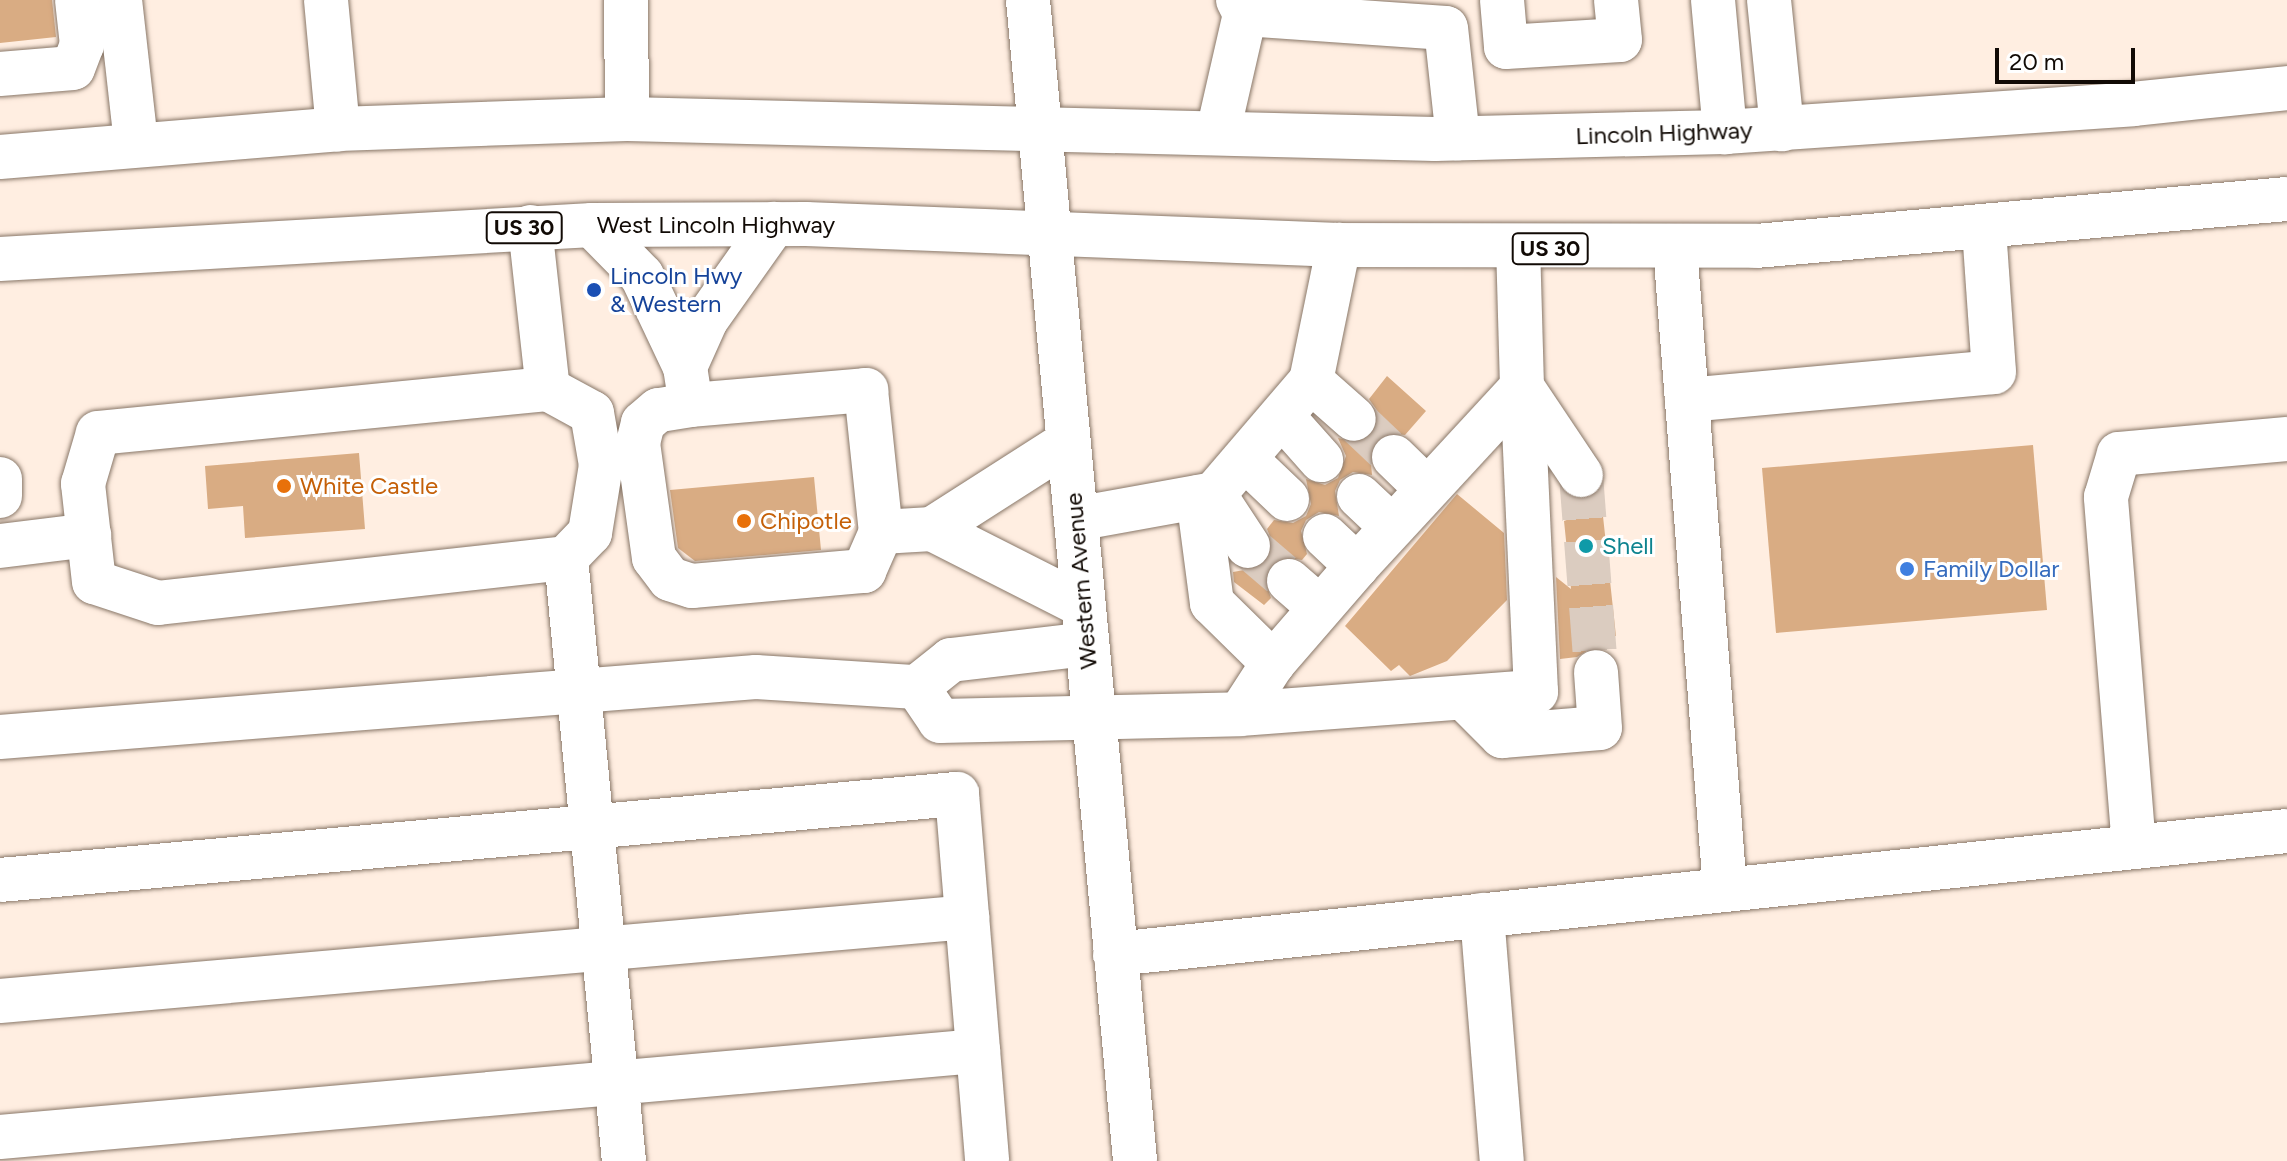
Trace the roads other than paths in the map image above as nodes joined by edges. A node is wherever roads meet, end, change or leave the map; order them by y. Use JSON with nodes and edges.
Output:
{"nodes":[{"id":1,"x":77,"y":0,"type":"edge"},
{"id":2,"x":120,"y":0,"type":"edge"},
{"id":3,"x":326,"y":0,"type":"edge"},
{"id":4,"x":626,"y":0,"type":"edge"},
{"id":5,"x":1028,"y":0,"type":"edge"},
{"id":6,"x":1502,"y":0,"type":"edge"},
{"id":7,"x":1616,"y":0,"type":"edge"},
{"id":8,"x":1713,"y":0,"type":"edge"},
{"id":9,"x":1769,"y":0,"type":"edge"},
{"id":10,"x":1242,"y":7,"type":"edge"},
{"id":11,"x":0,"y":74,"type":"edge"},
{"id":12,"x":2287,"y":88,"type":"edge"},
{"id":13,"x":627,"y":119,"type":"junction"},
{"id":14,"x":1039,"y":126,"type":"junction"},
{"id":15,"x":338,"y":129,"type":"junction"},
{"id":16,"x":1782,"y":129,"type":"junction"},
{"id":17,"x":1218,"y":132,"type":"junction"},
{"id":18,"x":1725,"y":132,"type":"junction"},
{"id":19,"x":1458,"y":138,"type":"junction"},
{"id":20,"x":136,"y":143,"type":"junction"},
{"id":21,"x":0,"y":157,"type":"edge"},
{"id":22,"x":2287,"y":199,"type":"edge"},
{"id":23,"x":774,"y":224,"type":"junction"},
{"id":24,"x":592,"y":225,"type":"junction"},
{"id":25,"x":530,"y":227,"type":"junction"},
{"id":26,"x":1984,"y":228,"type":"junction"},
{"id":27,"x":1049,"y":235,"type":"junction"},
{"id":28,"x":1339,"y":245,"type":"junction"},
{"id":29,"x":1518,"y":247,"type":"junction"},
{"id":30,"x":1675,"y":247,"type":"junction"},
{"id":31,"x":0,"y":259,"type":"edge"},
{"id":32,"x":1311,"y":381,"type":"junction"},
{"id":33,"x":1522,"y":387,"type":"junction"},
{"id":34,"x":548,"y":389,"type":"junction"},
{"id":35,"x":678,"y":394,"type":"junction"},
{"id":36,"x":1687,"y":400,"type":"junction"},
{"id":37,"x":1282,"y":416,"type":"junction"},
{"id":38,"x":1354,"y":419,"type":"tunnel mouth"},
{"id":39,"x":2287,"y":439,"type":"edge"},
{"id":40,"x":1068,"y":442,"type":"junction"},
{"id":41,"x":1394,"y":457,"type":"tunnel mouth"},
{"id":42,"x":1245,"y":459,"type":"junction"},
{"id":43,"x":1321,"y":460,"type":"dead end"},
{"id":44,"x":1581,"y":475,"type":"tunnel mouth"},
{"id":45,"x":0,"y":479,"type":"edge"},
{"id":46,"x":1425,"y":487,"type":"junction"},
{"id":47,"x":1206,"y":495,"type":"junction"},
{"id":48,"x":0,"y":496,"type":"edge"},
{"id":49,"x":1359,"y":496,"type":"dead end"},
{"id":50,"x":1287,"y":499,"type":"dead end"},
{"id":51,"x":1076,"y":519,"type":"junction"},
{"id":52,"x":1391,"y":526,"type":"junction"},
{"id":53,"x":932,"y":529,"type":"junction"},
{"id":54,"x":881,"y":532,"type":"junction"},
{"id":55,"x":89,"y":535,"type":"junction"},
{"id":56,"x":1325,"y":536,"type":"dead end"},
{"id":57,"x":0,"y":546,"type":"edge"},
{"id":58,"x":1248,"y":546,"type":"tunnel mouth"},
{"id":59,"x":566,"y":558,"type":"junction"},
{"id":60,"x":1357,"y":566,"type":"junction"},
{"id":61,"x":1085,"y":625,"type":"junction"},
{"id":62,"x":1273,"y":663,"type":"junction"},
{"id":63,"x":1596,"y":672,"type":"tunnel mouth"},
{"id":64,"x":917,"y":687,"type":"junction"},
{"id":65,"x":578,"y":688,"type":"junction"},
{"id":66,"x":1464,"y":698,"type":"junction"},
{"id":67,"x":1240,"y":714,"type":"junction"},
{"id":68,"x":1093,"y":716,"type":"junction"},
{"id":69,"x":0,"y":737,"type":"edge"},
{"id":70,"x":591,"y":823,"type":"junction"},
{"id":71,"x":2287,"y":831,"type":"edge"},
{"id":72,"x":2134,"y":847,"type":"junction"},
{"id":73,"x":0,"y":880,"type":"edge"},
{"id":74,"x":1725,"y":889,"type":"junction"},
{"id":75,"x":1482,"y":915,"type":"junction"},
{"id":76,"x":967,"y":917,"type":"junction"},
{"id":77,"x":604,"y":948,"type":"junction"},
{"id":78,"x":1115,"y":954,"type":"junction"},
{"id":79,"x":0,"y":1001,"type":"edge"},
{"id":80,"x":978,"y":1051,"type":"junction"},
{"id":81,"x":616,"y":1081,"type":"junction"},
{"id":82,"x":0,"y":1137,"type":"edge"},
{"id":83,"x":624,"y":1161,"type":"edge"},
{"id":84,"x":987,"y":1161,"type":"edge"},
{"id":85,"x":1135,"y":1161,"type":"edge"},
{"id":86,"x":1502,"y":1161,"type":"edge"}],
"edges":[{"from":1,"to":11,"type":"main road"},
{"from":2,"to":20,"type":"main road"},
{"from":3,"to":15,"type":"main road"},
{"from":4,"to":13,"type":"main road"},
{"from":5,"to":14,"type":"main road","name":"Western Avenue"},
{"from":6,"to":7,"type":"main road"},
{"from":8,"to":18,"type":"main road"},
{"from":9,"to":16,"type":"main road"},
{"from":10,"to":17,"type":"main road"},
{"from":10,"to":19,"type":"main road"},
{"from":12,"to":16,"type":"main road","name":"Lincoln Highway"},
{"from":13,"to":14,"type":"main road"},
{"from":13,"to":15,"type":"main road"},
{"from":14,"to":17,"type":"main road","name":"Lincoln Highway"},
{"from":14,"to":27,"type":"main road","name":"Western Avenue"},
{"from":15,"to":20,"type":"main road"},
{"from":16,"to":18,"type":"main road","name":"Lincoln Highway"},
{"from":17,"to":19,"type":"main road","name":"Lincoln Highway"},
{"from":18,"to":19,"type":"main road","name":"Lincoln Highway"},
{"from":20,"to":21,"type":"main road"},
{"from":22,"to":26,"type":"main road","number":"US 30"},
{"from":23,"to":24,"type":"main road","name":"West Lincoln Highway","number":"US 30"},
{"from":23,"to":27,"type":"main road","name":"West Lincoln Highway","number":"US 30"},
{"from":23,"to":35,"type":"main road"},
{"from":24,"to":25,"type":"main road","name":"West Lincoln Highway","number":"US 30"},
{"from":24,"to":35,"type":"main road"},
{"from":25,"to":31,"type":"main road","name":"West Lincoln Highway","number":"US 30"},
{"from":25,"to":34,"type":"main road"},
{"from":26,"to":30,"type":"main road","number":"US 30"},
{"from":26,"to":36,"type":"main road"},
{"from":27,"to":28,"type":"main road","number":"US 30"},
{"from":27,"to":40,"type":"main road","name":"Western Avenue"},
{"from":28,"to":29,"type":"main road","number":"US 30"},
{"from":28,"to":32,"type":"main road"},
{"from":29,"to":30,"type":"main road","number":"US 30"},
{"from":29,"to":33,"type":"main road"},
{"from":30,"to":36,"type":"main road"},
{"from":32,"to":37,"type":"main road"},
{"from":32,"to":38,"type":"main road"},
{"from":33,"to":44,"type":"main road"},
{"from":33,"to":46,"type":"main road"},
{"from":33,"to":66,"type":"main road"},
{"from":34,"to":55,"type":"main road"},
{"from":34,"to":59,"type":"main road"},
{"from":35,"to":54,"type":"main road"},
{"from":35,"to":54,"type":"main road"},
{"from":36,"to":74,"type":"main road"},
{"from":37,"to":42,"type":"main road"},
{"from":37,"to":43,"type":"main road"},
{"from":39,"to":72,"type":"main road"},
{"from":40,"to":51,"type":"main road","name":"Western Avenue"},
{"from":40,"to":53,"type":"main road"},
{"from":41,"to":46,"type":"main road"},
{"from":42,"to":47,"type":"main road"},
{"from":42,"to":50,"type":"main road"},
{"from":45,"to":48,"type":"main road"},
{"from":46,"to":52,"type":"main road"},
{"from":47,"to":51,"type":"main road"},
{"from":47,"to":58,"type":"main road"},
{"from":47,"to":62,"type":"main road"},
{"from":49,"to":52,"type":"main road"},
{"from":51,"to":61,"type":"main road","name":"Western Avenue"},
{"from":52,"to":60,"type":"main road"},
{"from":53,"to":54,"type":"main road"},
{"from":53,"to":61,"type":"main road"},
{"from":55,"to":57,"type":"main road"},
{"from":55,"to":59,"type":"main road"},
{"from":56,"to":60,"type":"main road"},
{"from":59,"to":65,"type":"main road"},
{"from":60,"to":62,"type":"main road"},
{"from":61,"to":64,"type":"main road"},
{"from":61,"to":68,"type":"main road","name":"Western Avenue"},
{"from":62,"to":67,"type":"main road"},
{"from":63,"to":66,"type":"main road"},
{"from":64,"to":65,"type":"main road"},
{"from":64,"to":68,"type":"main road"},
{"from":65,"to":69,"type":"main road"},
{"from":65,"to":70,"type":"main road"},
{"from":66,"to":67,"type":"main road"},
{"from":67,"to":68,"type":"main road"},
{"from":68,"to":78,"type":"main road","name":"Western Avenue"},
{"from":70,"to":73,"type":"main road"},
{"from":70,"to":76,"type":"main road"},
{"from":70,"to":77,"type":"main road"},
{"from":71,"to":72,"type":"main road"},
{"from":72,"to":74,"type":"main road"},
{"from":74,"to":75,"type":"main road"},
{"from":75,"to":78,"type":"main road"},
{"from":75,"to":86,"type":"main road"},
{"from":76,"to":77,"type":"main road"},
{"from":76,"to":80,"type":"main road"},
{"from":77,"to":79,"type":"main road"},
{"from":77,"to":81,"type":"main road"},
{"from":78,"to":85,"type":"main road","name":"Western Avenue"},
{"from":80,"to":81,"type":"main road"},
{"from":80,"to":84,"type":"main road"},
{"from":81,"to":82,"type":"main road"},
{"from":81,"to":83,"type":"main road"}]}
